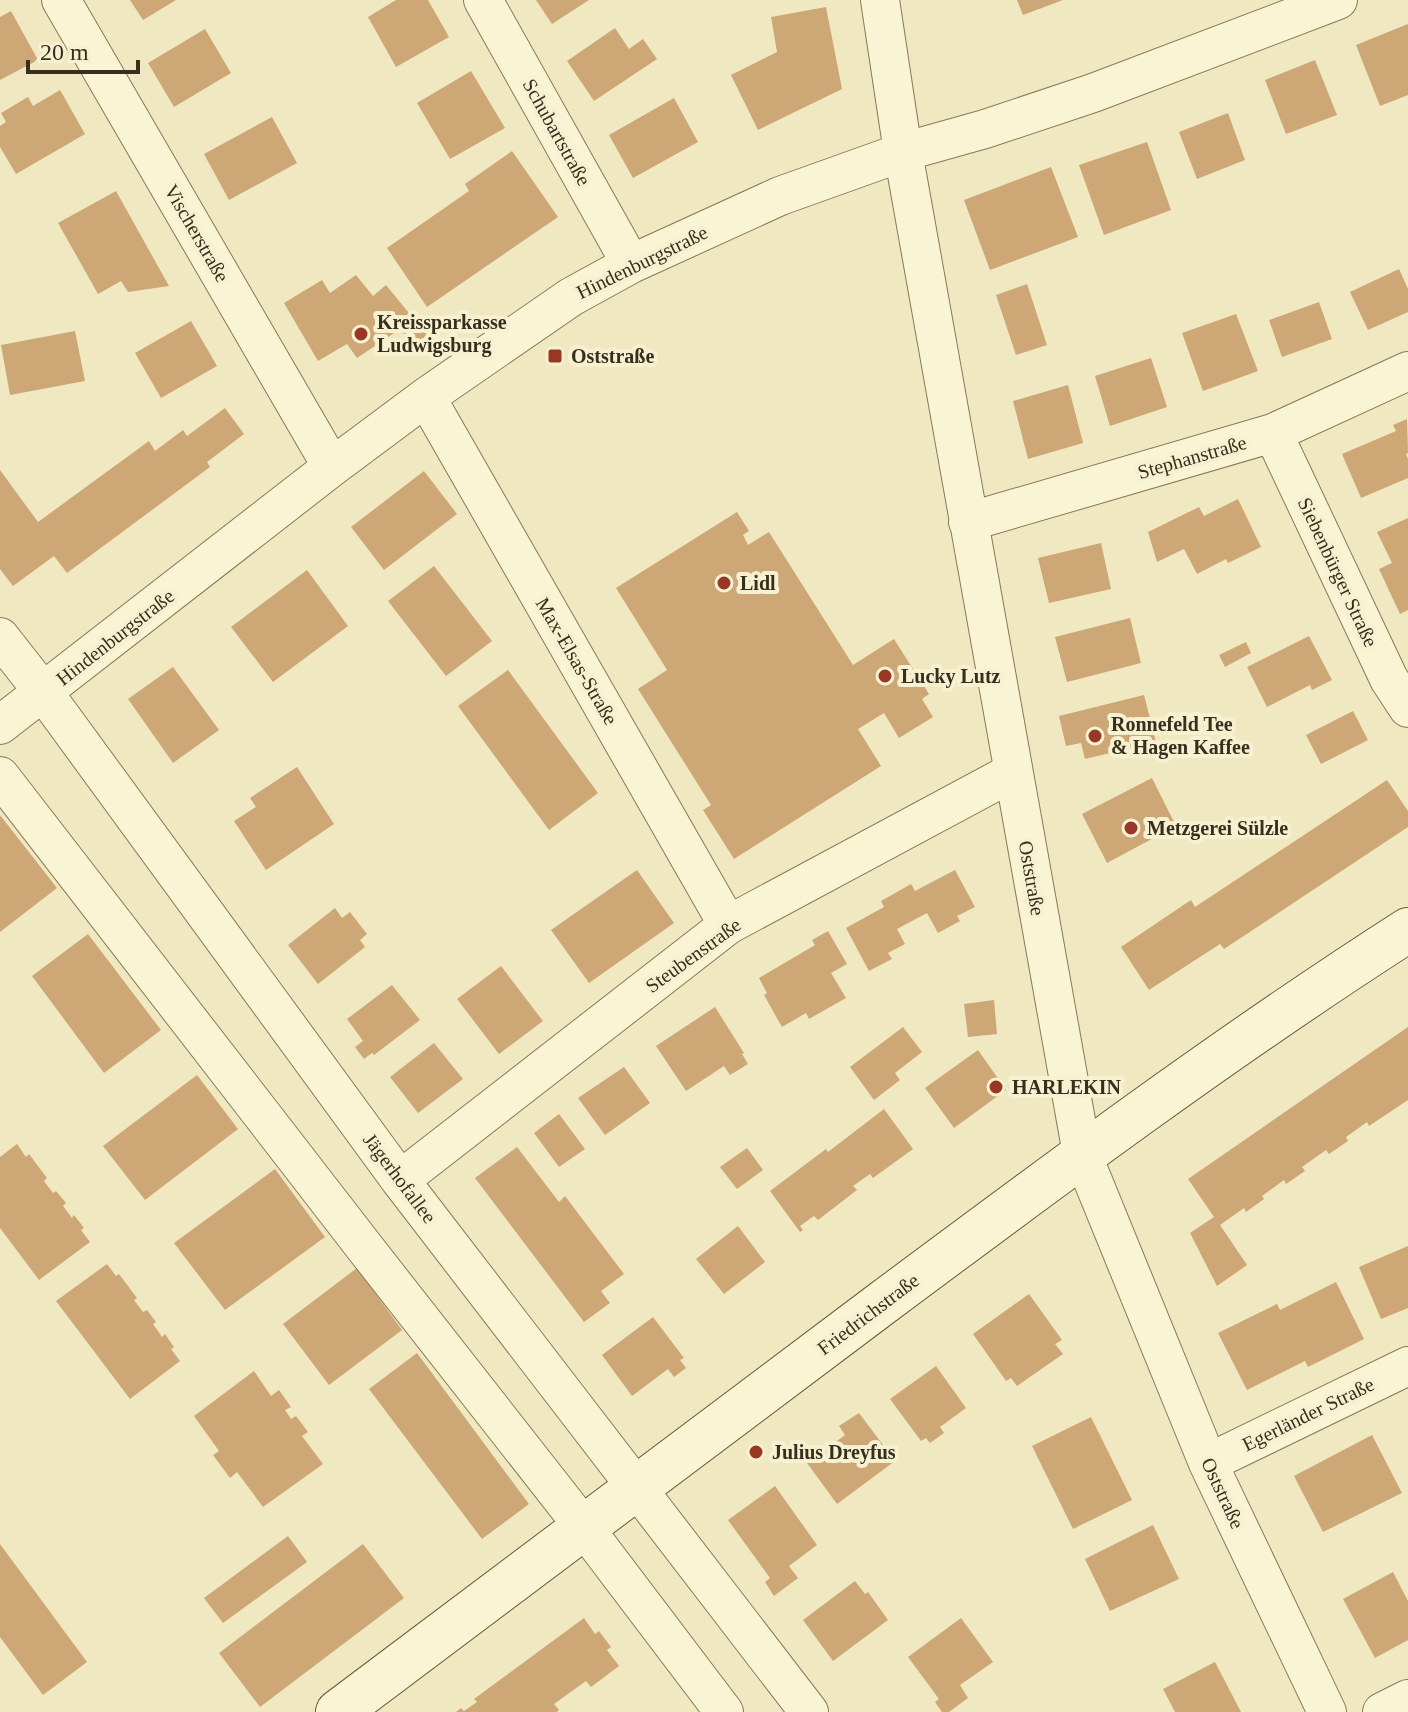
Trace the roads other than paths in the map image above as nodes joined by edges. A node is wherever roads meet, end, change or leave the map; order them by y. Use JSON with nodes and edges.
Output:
{"nodes":[{"id":1,"x":61,"y":0,"type":"edge"},
{"id":2,"x":483,"y":0,"type":"edge"},
{"id":3,"x":880,"y":0,"type":"edge"},
{"id":4,"x":1338,"y":0,"type":"edge"},
{"id":5,"x":903,"y":152,"type":"junction"},
{"id":6,"x":631,"y":264,"type":"junction"},
{"id":7,"x":1408,"y":371,"type":"edge"},
{"id":8,"x":426,"y":397,"type":"junction"},
{"id":9,"x":1273,"y":433,"type":"junction"},
{"id":10,"x":332,"y":467,"type":"junction"},
{"id":11,"x":968,"y":522,"type":"junction"},
{"id":12,"x":0,"y":637,"type":"edge"},
{"id":13,"x":44,"y":693,"type":"junction"},
{"id":14,"x":1408,"y":708,"type":"edge"},
{"id":15,"x":0,"y":725,"type":"edge"},
{"id":16,"x":1013,"y":772,"type":"junction"},
{"id":17,"x":0,"y":776,"type":"edge"},
{"id":18,"x":728,"y":925,"type":"junction"},
{"id":19,"x":1408,"y":930,"type":"edge"},
{"id":20,"x":1082,"y":1154,"type":"junction"},
{"id":21,"x":400,"y":1180,"type":"junction"},
{"id":22,"x":1408,"y":1366,"type":"edge"},
{"id":23,"x":1208,"y":1463,"type":"junction"},
{"id":24,"x":636,"y":1486,"type":"junction"},
{"id":25,"x":583,"y":1526,"type":"junction"},
{"id":26,"x":1408,"y":1699,"type":"edge"},
{"id":27,"x":338,"y":1712,"type":"edge"},
{"id":28,"x":724,"y":1712,"type":"edge"},
{"id":29,"x":809,"y":1712,"type":"edge"},
{"id":30,"x":1327,"y":1712,"type":"edge"},
{"id":31,"x":1382,"y":1712,"type":"edge"}],
"edges":[{"from":1,"to":10,"type":"street","name":"Vischerstraße"},
{"from":2,"to":6,"type":"street","name":"Schubartstraße"},
{"from":3,"to":5,"type":"street","name":"Oststraße"},
{"from":4,"to":5,"type":"street","name":"Hindenburgstraße"},
{"from":5,"to":6,"type":"street","name":"Hindenburgstraße"},
{"from":5,"to":11,"type":"street","name":"Oststraße"},
{"from":6,"to":8,"type":"street","name":"Hindenburgstraße"},
{"from":7,"to":9,"type":"street","name":"Stephanstraße"},
{"from":8,"to":10,"type":"street","name":"Hindenburgstraße"},
{"from":8,"to":18,"type":"street","name":"Max-Elsas-Straße"},
{"from":9,"to":11,"type":"street","name":"Stephanstraße"},
{"from":9,"to":14,"type":"street","name":"Siebenbürger Straße"},
{"from":10,"to":13,"type":"street","name":"Hindenburgstraße"},
{"from":11,"to":16,"type":"street","name":"Oststraße"},
{"from":12,"to":13,"type":"street","name":"Jägerhofallee"},
{"from":13,"to":15,"type":"street","name":"Hindenburgstraße"},
{"from":13,"to":21,"type":"street","name":"Jägerhofallee"},
{"from":16,"to":18,"type":"street","name":"Steubenstraße"},
{"from":16,"to":20,"type":"street","name":"Oststraße"},
{"from":17,"to":25,"type":"street"},
{"from":18,"to":21,"type":"street","name":"Steubenstraße"},
{"from":19,"to":20,"type":"main road","name":"Friedrichstraße"},
{"from":20,"to":23,"type":"street","name":"Oststraße"},
{"from":20,"to":24,"type":"main road","name":"Friedrichstraße"},
{"from":21,"to":24,"type":"street","name":"Jägerhofallee"},
{"from":22,"to":23,"type":"street","name":"Egerländer Straße"},
{"from":23,"to":30,"type":"street","name":"Oststraße"},
{"from":24,"to":25,"type":"main road","name":"Friedrichstraße"},
{"from":24,"to":29,"type":"street","name":"Jägerhofallee"},
{"from":25,"to":27,"type":"main road","name":"Friedrichstraße"},
{"from":25,"to":28,"type":"street"},
{"from":26,"to":31,"type":"street"}]}
